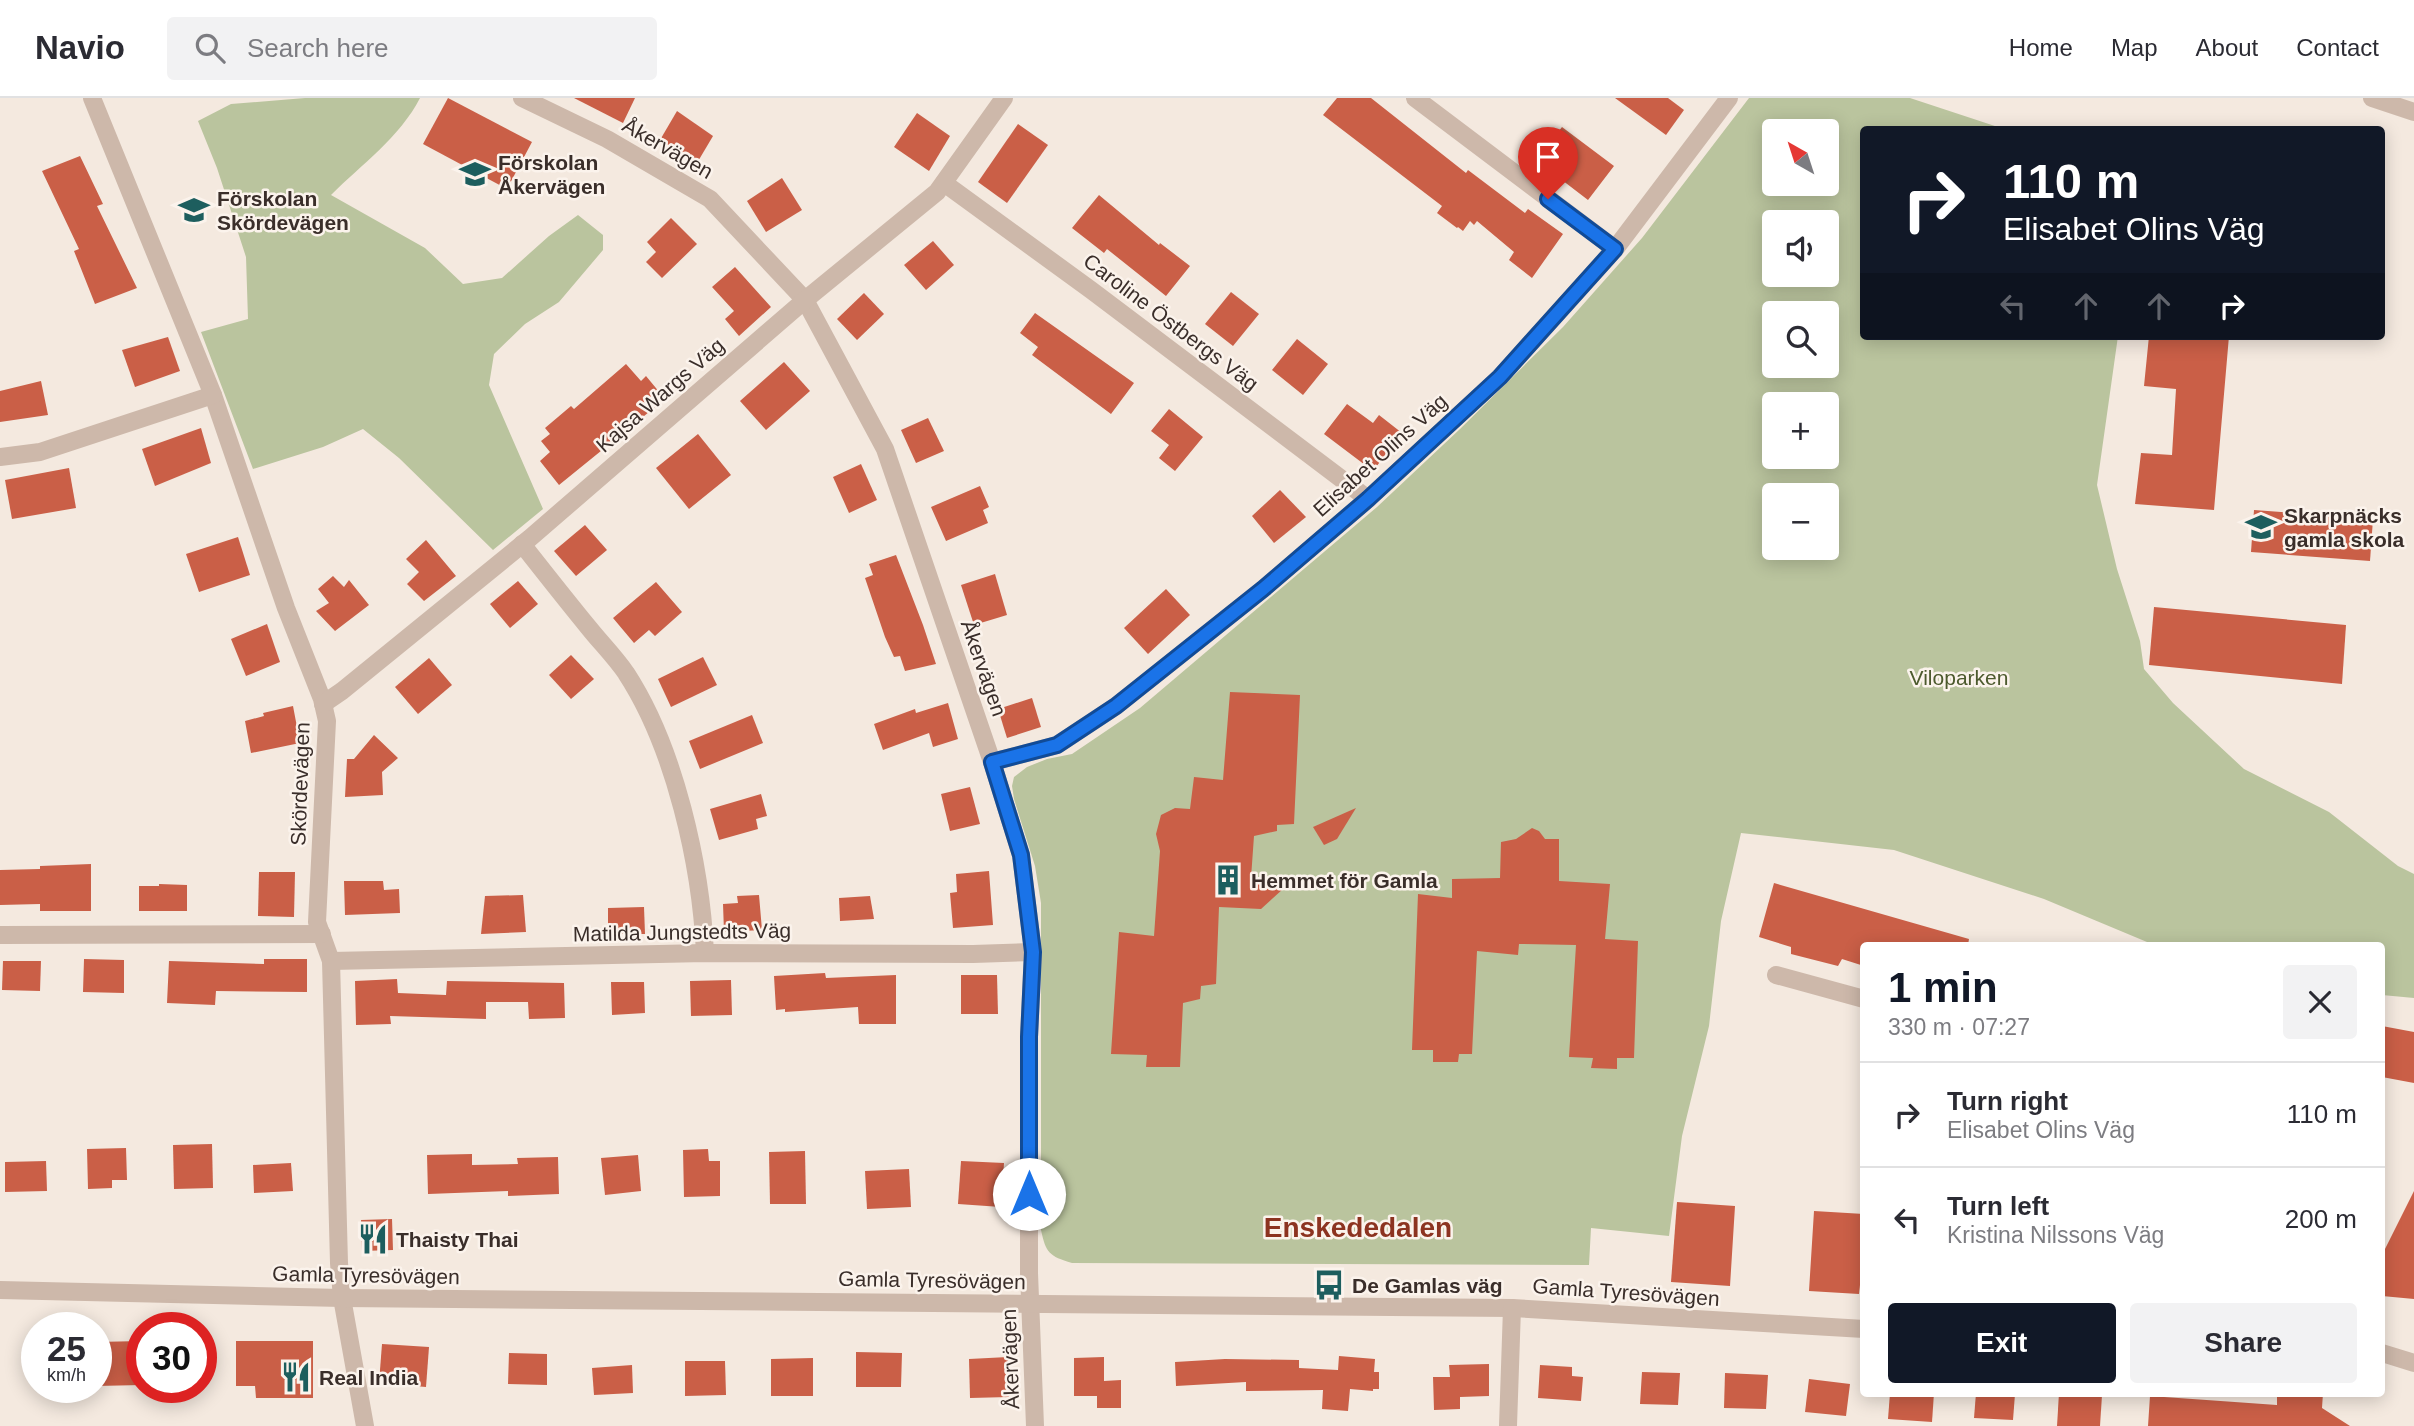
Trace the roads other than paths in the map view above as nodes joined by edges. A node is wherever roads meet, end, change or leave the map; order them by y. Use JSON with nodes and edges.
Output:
{"nodes":[{"id":1,"x":93,"y":98,"type":"edge"},
{"id":2,"x":522,"y":98,"type":"edge"},
{"id":3,"x":1004,"y":98,"type":"edge"},
{"id":4,"x":1415,"y":98,"type":"edge"},
{"id":5,"x":1729,"y":98,"type":"edge"},
{"id":6,"x":2372,"y":98,"type":"edge"},
{"id":7,"x":2414,"y":112,"type":"edge"},
{"id":8,"x":944,"y":183,"type":"junction"},
{"id":9,"x":1615,"y":249,"type":"junction"},
{"id":10,"x":805,"y":300,"type":"junction"},
{"id":11,"x":213,"y":395,"type":"junction"},
{"id":12,"x":0,"y":457,"type":"edge"},
{"id":13,"x":1368,"y":499,"type":"junction"},
{"id":14,"x":522,"y":544,"type":"junction"},
{"id":15,"x":323,"y":705,"type":"junction"},
{"id":16,"x":992,"y":762,"type":"junction"},
{"id":17,"x":322,"y":934,"type":"junction"},
{"id":18,"x":0,"y":935,"type":"edge"},
{"id":19,"x":1033,"y":952,"type":"junction"},
{"id":20,"x":705,"y":953,"type":"junction"},
{"id":21,"x":331,"y":961,"type":"junction"},
{"id":22,"x":1776,"y":975,"type":"dead end"},
{"id":23,"x":1860,"y":998,"type":"edge"},
{"id":24,"x":0,"y":1290,"type":"edge"},
{"id":25,"x":342,"y":1298,"type":"junction"},
{"id":26,"x":1031,"y":1304,"type":"junction"},
{"id":27,"x":1512,"y":1308,"type":"junction"},
{"id":28,"x":1860,"y":1329,"type":"edge"},
{"id":29,"x":2385,"y":1354,"type":"edge"},
{"id":30,"x":2414,"y":1363,"type":"edge"},
{"id":31,"x":365,"y":1426,"type":"edge"},
{"id":32,"x":1035,"y":1426,"type":"edge"},
{"id":33,"x":1508,"y":1426,"type":"edge"}],
"edges":[{"from":1,"to":11,"type":"street","name":"Skördevägen"},
{"from":2,"to":10,"type":"street","name":"Åkervägen"},
{"from":3,"to":8,"type":"street","name":"Kajsa Wargs Väg"},
{"from":4,"to":9,"type":"street"},
{"from":5,"to":9,"type":"street","name":"Elisabet Olins Väg"},
{"from":6,"to":7,"type":"street"},
{"from":8,"to":10,"type":"street","name":"Kajsa Wargs Väg"},
{"from":8,"to":13,"type":"street","name":"Caroline Östbergs Väg"},
{"from":9,"to":13,"type":"street","name":"Elisabet Olins Väg"},
{"from":10,"to":14,"type":"street","name":"Kajsa Wargs Väg"},
{"from":10,"to":16,"type":"street","name":"Åkervägen"},
{"from":11,"to":12,"type":"street"},
{"from":11,"to":15,"type":"street","name":"Skördevägen"},
{"from":13,"to":16,"type":"street","name":"Elisabet Olins Väg"},
{"from":14,"to":15,"type":"street","name":"Kajsa Wargs Väg"},
{"from":14,"to":20,"type":"street"},
{"from":15,"to":17,"type":"street","name":"Skördevägen"},
{"from":16,"to":19,"type":"street","name":"Åkervägen"},
{"from":17,"to":18,"type":"street"},
{"from":17,"to":21,"type":"street","name":"Skördevägen"},
{"from":19,"to":20,"type":"street","name":"Matilda Jungstedts Väg"},
{"from":19,"to":26,"type":"street","name":"Åkervägen"},
{"from":20,"to":21,"type":"street","name":"Matilda Jungstedts Väg"},
{"from":21,"to":25,"type":"street","name":"Skördevägen"},
{"from":22,"to":23,"type":"street"},
{"from":24,"to":25,"type":"street","name":"Gamla Tyresövägen"},
{"from":25,"to":26,"type":"street","name":"Gamla Tyresövägen"},
{"from":25,"to":31,"type":"street","name":"Skördevägen"},
{"from":26,"to":27,"type":"street","name":"Gamla Tyresövägen"},
{"from":26,"to":32,"type":"street","name":"Åkervägen"},
{"from":27,"to":28,"type":"street","name":"Gamla Tyresövägen"},
{"from":27,"to":33,"type":"street"},
{"from":29,"to":30,"type":"street"}]}
